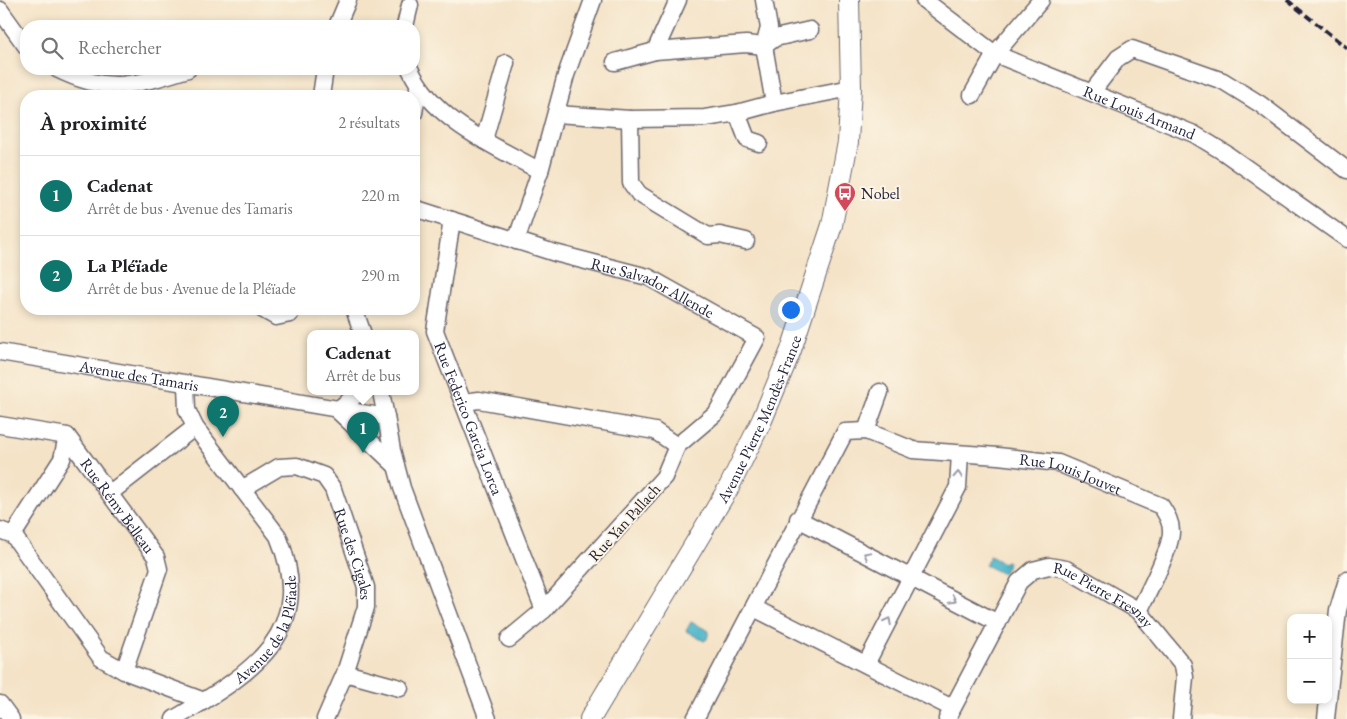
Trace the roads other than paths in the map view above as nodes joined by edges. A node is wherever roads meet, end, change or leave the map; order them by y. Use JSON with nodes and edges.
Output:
{"nodes":[{"id":1,"x":348,"y":0,"type":"edge"},
{"id":2,"x":592,"y":0,"type":"edge"},
{"id":3,"x":678,"y":0,"type":"edge"},
{"id":4,"x":764,"y":0,"type":"edge"},
{"id":5,"x":849,"y":0,"type":"edge"},
{"id":6,"x":924,"y":0,"type":"edge"},
{"id":7,"x":1041,"y":0,"type":"edge"},
{"id":8,"x":410,"y":5,"type":"dead end"},
{"id":9,"x":0,"y":10,"type":"edge"},
{"id":10,"x":340,"y":20,"type":"edge"},
{"id":11,"x":406,"y":20,"type":"edge"},
{"id":12,"x":810,"y":30,"type":"dead end"},
{"id":13,"x":20,"y":38,"type":"edge"},
{"id":14,"x":764,"y":46,"type":"junction"},
{"id":15,"x":655,"y":51,"type":"junction"},
{"id":16,"x":995,"y":54,"type":"junction"},
{"id":17,"x":615,"y":62,"type":"dead end"},
{"id":18,"x":506,"y":63,"type":"dead end"},
{"id":19,"x":68,"y":75,"type":"edge"},
{"id":20,"x":169,"y":75,"type":"edge"},
{"id":21,"x":327,"y":75,"type":"edge"},
{"id":22,"x":413,"y":75,"type":"edge"},
{"id":23,"x":418,"y":88,"type":"joint"},
{"id":24,"x":851,"y":88,"type":"junction"},
{"id":25,"x":323,"y":90,"type":"edge"},
{"id":26,"x":1092,"y":92,"type":"junction"},
{"id":27,"x":972,"y":95,"type":"dead end"},
{"id":28,"x":774,"y":103,"type":"junction"},
{"id":29,"x":737,"y":113,"type":"junction"},
{"id":30,"x":556,"y":114,"type":"junction"},
{"id":31,"x":630,"y":119,"type":"junction"},
{"id":32,"x":484,"y":140,"type":"junction"},
{"id":33,"x":759,"y":143,"type":"dead end"},
{"id":34,"x":1347,"y":170,"type":"edge"},
{"id":35,"x":540,"y":171,"type":"junction"},
{"id":36,"x":420,"y":210,"type":"edge"},
{"id":37,"x":452,"y":220,"type":"junction"},
{"id":38,"x":1346,"y":237,"type":"edge"},
{"id":39,"x":516,"y":241,"type":"junction"},
{"id":40,"x":746,"y":241,"type":"dead end"},
{"id":41,"x":272,"y":315,"type":"edge"},
{"id":42,"x":285,"y":315,"type":"edge"},
{"id":43,"x":356,"y":315,"type":"edge"},
{"id":44,"x":362,"y":330,"type":"edge"},
{"id":45,"x":0,"y":352,"type":"edge"},
{"id":46,"x":186,"y":385,"type":"junction"},
{"id":47,"x":880,"y":392,"type":"dead end"},
{"id":48,"x":356,"y":395,"type":"edge"},
{"id":49,"x":382,"y":395,"type":"edge"},
{"id":50,"x":464,"y":402,"type":"junction"},
{"id":51,"x":337,"y":410,"type":"junction"},
{"id":52,"x":386,"y":417,"type":"junction"},
{"id":53,"x":0,"y":425,"type":"edge"},
{"id":54,"x":195,"y":427,"type":"junction"},
{"id":55,"x":866,"y":431,"type":"junction"},
{"id":56,"x":67,"y":436,"type":"junction"},
{"id":57,"x":677,"y":446,"type":"junction"},
{"id":58,"x":960,"y":454,"type":"junction"},
{"id":59,"x":396,"y":466,"type":"junction"},
{"id":60,"x":242,"y":488,"type":"junction"},
{"id":61,"x":110,"y":492,"type":"junction"},
{"id":62,"x":798,"y":519,"type":"junction"},
{"id":63,"x":6,"y":532,"type":"edge"},
{"id":64,"x":910,"y":578,"type":"junction"},
{"id":65,"x":1347,"y":580,"type":"edge"},
{"id":66,"x":754,"y":608,"type":"junction"},
{"id":67,"x":544,"y":610,"type":"junction"},
{"id":68,"x":1139,"y":611,"type":"junction"},
{"id":69,"x":998,"y":623,"type":"junction"},
{"id":70,"x":509,"y":639,"type":"dead end"},
{"id":71,"x":1341,"y":645,"type":"edge"},
{"id":72,"x":866,"y":664,"type":"junction"},
{"id":73,"x":124,"y":671,"type":"junction"},
{"id":74,"x":345,"y":673,"type":"junction"},
{"id":75,"x":1332,"y":683,"type":"edge"},
{"id":76,"x":400,"y":688,"type":"dead end"},
{"id":77,"x":204,"y":701,"type":"junction"},
{"id":78,"x":0,"y":704,"type":"edge"},
{"id":79,"x":1328,"y":704,"type":"edge"},
{"id":80,"x":950,"y":714,"type":"edge"},
{"id":81,"x":10,"y":719,"type":"edge"},
{"id":82,"x":174,"y":719,"type":"edge"},
{"id":83,"x":325,"y":719,"type":"edge"},
{"id":84,"x":488,"y":719,"type":"edge"},
{"id":85,"x":590,"y":719,"type":"edge"},
{"id":86,"x":695,"y":719,"type":"edge"},
{"id":87,"x":1181,"y":719,"type":"edge"},
{"id":88,"x":1326,"y":719,"type":"edge"}],
"edges":[{"from":1,"to":10,"type":"street"},
{"from":2,"to":30,"type":"street"},
{"from":3,"to":15,"type":"street"},
{"from":4,"to":14,"type":"street"},
{"from":5,"to":24,"type":"street","name":"Avenue Pierre Mendès-France"},
{"from":6,"to":16,"type":"street","name":"Rue Louis Armand"},
{"from":7,"to":16,"type":"street"},
{"from":8,"to":11,"type":"street"},
{"from":9,"to":13,"type":"street"},
{"from":12,"to":14,"type":"street"},
{"from":14,"to":15,"type":"street"},
{"from":14,"to":28,"type":"street"},
{"from":15,"to":17,"type":"street"},
{"from":16,"to":26,"type":"street","name":"Rue Louis Armand"},
{"from":16,"to":27,"type":"street"},
{"from":18,"to":32,"type":"street"},
{"from":19,"to":20,"type":"street"},
{"from":21,"to":25,"type":"street"},
{"from":22,"to":23,"type":"street"},
{"from":23,"to":32,"type":"street"},
{"from":24,"to":28,"type":"street"},
{"from":24,"to":85,"type":"street","name":"Avenue Pierre Mendès-France"},
{"from":26,"to":34,"type":"street"},
{"from":26,"to":38,"type":"street","name":"Rue Louis Armand"},
{"from":28,"to":29,"type":"street"},
{"from":29,"to":31,"type":"street"},
{"from":29,"to":33,"type":"street"},
{"from":30,"to":31,"type":"street"},
{"from":30,"to":35,"type":"street"},
{"from":31,"to":40,"type":"street"},
{"from":32,"to":35,"type":"street"},
{"from":35,"to":39,"type":"street"},
{"from":36,"to":37,"type":"street","name":"Rue Salvador Allende"},
{"from":37,"to":39,"type":"street","name":"Rue Salvador Allende"},
{"from":37,"to":50,"type":"street","name":"Rue Federico Garcia Lorca"},
{"from":39,"to":57,"type":"street","name":"Rue Salvador Allende"},
{"from":41,"to":42,"type":"street"},
{"from":43,"to":44,"type":"street"},
{"from":45,"to":46,"type":"street","name":"Avenue des Tamaris"},
{"from":46,"to":51,"type":"street","name":"Avenue des Tamaris"},
{"from":46,"to":54,"type":"street","name":"Avenue de la Pléïade"},
{"from":47,"to":55,"type":"street"},
{"from":48,"to":51,"type":"street"},
{"from":49,"to":52,"type":"street"},
{"from":50,"to":57,"type":"street"},
{"from":50,"to":67,"type":"street","name":"Rue Federico Garcia Lorca"},
{"from":51,"to":52,"type":"street","name":"Avenue des Tamaris"},
{"from":51,"to":59,"type":"street"},
{"from":52,"to":59,"type":"street"},
{"from":53,"to":56,"type":"street"},
{"from":54,"to":60,"type":"street","name":"Avenue de la Pléïade"},
{"from":54,"to":61,"type":"street"},
{"from":55,"to":58,"type":"street","name":"Rue Louis Jouvet"},
{"from":55,"to":62,"type":"street"},
{"from":56,"to":61,"type":"street","name":"Rue Rémy Belleau"},
{"from":56,"to":63,"type":"street"},
{"from":57,"to":67,"type":"street","name":"Rue Yan Pallach"},
{"from":64,"to":58,"type":"street","one_way":true},
{"from":58,"to":68,"type":"street","name":"Rue Louis Jouvet"},
{"from":59,"to":84,"type":"street"},
{"from":60,"to":74,"type":"street","name":"Rue des Cigales"},
{"from":60,"to":77,"type":"street","name":"Avenue de la Pléïade"},
{"from":61,"to":73,"type":"street","name":"Rue Rémy Belleau"},
{"from":64,"to":62,"type":"street","one_way":true},
{"from":62,"to":66,"type":"street"},
{"from":63,"to":73,"type":"street"},
{"from":64,"to":69,"type":"street","one_way":true},
{"from":72,"to":64,"type":"street","one_way":true},
{"from":65,"to":71,"type":"street"},
{"from":66,"to":72,"type":"street"},
{"from":66,"to":86,"type":"street"},
{"from":67,"to":70,"type":"street","name":"Rue Yan Pallach"},
{"from":68,"to":69,"type":"street","name":"Rue Pierre Fresnay"},
{"from":68,"to":87,"type":"street","name":"Rue Pierre Fresnay"},
{"from":69,"to":80,"type":"street","name":"Rue Pierre Fresnay"},
{"from":71,"to":75,"type":"street"},
{"from":72,"to":80,"type":"street"},
{"from":73,"to":77,"type":"street"},
{"from":74,"to":76,"type":"street"},
{"from":74,"to":83,"type":"street","name":"Rue des Cigales"},
{"from":77,"to":82,"type":"street","name":"Avenue de la Pléïade"},
{"from":78,"to":81,"type":"street"},
{"from":79,"to":88,"type":"street"}]}
